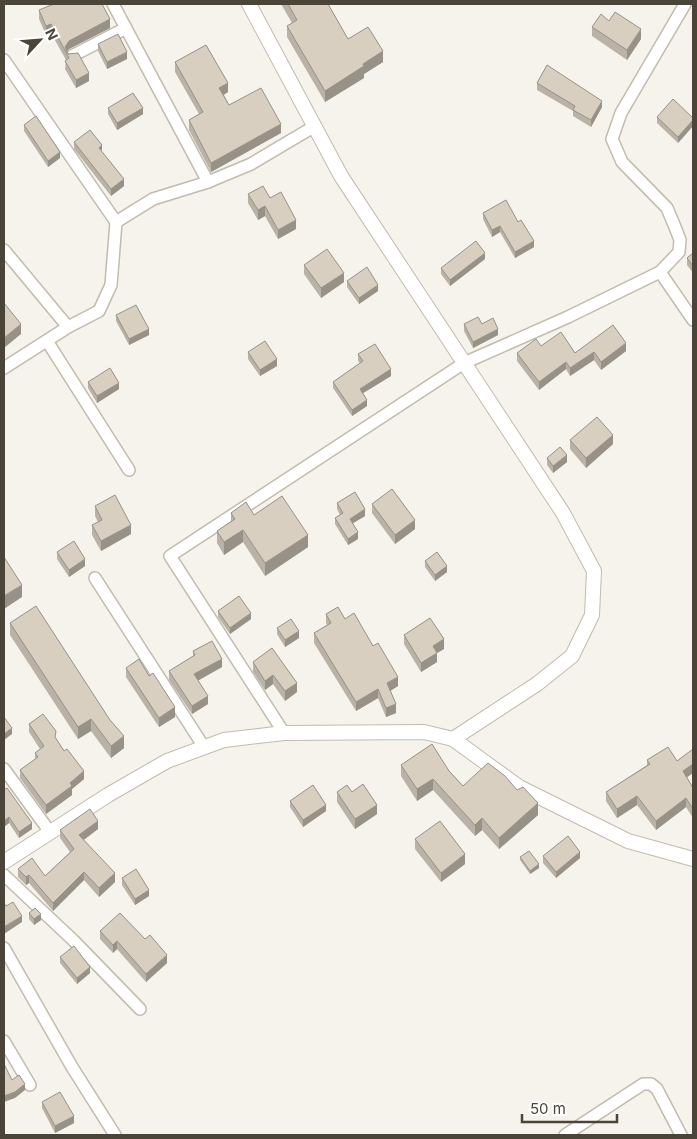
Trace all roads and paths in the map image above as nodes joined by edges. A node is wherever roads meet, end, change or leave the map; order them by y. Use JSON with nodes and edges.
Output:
{"nodes":[{"id":1,"x":113,"y":4,"type":"edge"},
{"id":2,"x":249,"y":4,"type":"edge"},
{"id":3,"x":685,"y":4,"type":"edge"},
{"id":4,"x":126,"y":28,"type":"junction"},
{"id":5,"x":72,"y":56,"type":"edge"},
{"id":6,"x":4,"y":60,"type":"edge"},
{"id":7,"x":315,"y":126,"type":"junction"},
{"id":8,"x":208,"y":182,"type":"junction"},
{"id":9,"x":116,"y":222,"type":"junction"},
{"id":10,"x":4,"y":250,"type":"edge"},
{"id":11,"x":660,"y":272,"type":"junction"},
{"id":12,"x":693,"y":320,"type":"edge"},
{"id":13,"x":68,"y":327,"type":"junction"},
{"id":14,"x":47,"y":341,"type":"junction"},
{"id":15,"x":464,"y":363,"type":"junction"},
{"id":16,"x":4,"y":368,"type":"edge"},
{"id":17,"x":129,"y":470,"type":"dead end"},
{"id":18,"x":95,"y":578,"type":"dead end"},
{"id":19,"x":284,"y":733,"type":"junction"},
{"id":20,"x":453,"y":739,"type":"junction"},
{"id":21,"x":204,"y":747,"type":"junction"},
{"id":22,"x":4,"y":769,"type":"edge"},
{"id":23,"x":50,"y":832,"type":"junction"},
{"id":24,"x":693,"y":859,"type":"edge"},
{"id":25,"x":4,"y":862,"type":"edge"},
{"id":26,"x":4,"y":876,"type":"edge"},
{"id":27,"x":4,"y":948,"type":"edge"},
{"id":28,"x":140,"y":1008,"type":"dead end"},
{"id":29,"x":4,"y":1042,"type":"edge"},
{"id":30,"x":30,"y":1085,"type":"dead end"},
{"id":31,"x":115,"y":1135,"type":"edge"},
{"id":32,"x":565,"y":1135,"type":"edge"},
{"id":33,"x":681,"y":1135,"type":"edge"}],
"edges":[{"from":1,"to":4,"type":"street"},
{"from":2,"to":7,"type":"street"},
{"from":3,"to":11,"type":"street"},
{"from":4,"to":5,"type":"street"},
{"from":4,"to":8,"type":"street"},
{"from":6,"to":9,"type":"street"},
{"from":7,"to":8,"type":"street"},
{"from":7,"to":15,"type":"street"},
{"from":8,"to":9,"type":"street"},
{"from":9,"to":13,"type":"street"},
{"from":10,"to":13,"type":"street"},
{"from":11,"to":12,"type":"street"},
{"from":11,"to":15,"type":"street"},
{"from":13,"to":14,"type":"street"},
{"from":14,"to":16,"type":"street"},
{"from":14,"to":17,"type":"street"},
{"from":15,"to":19,"type":"street"},
{"from":15,"to":20,"type":"street"},
{"from":18,"to":21,"type":"street"},
{"from":19,"to":20,"type":"street"},
{"from":19,"to":21,"type":"street"},
{"from":20,"to":24,"type":"street"},
{"from":21,"to":23,"type":"street"},
{"from":22,"to":23,"type":"street"},
{"from":23,"to":25,"type":"street"},
{"from":26,"to":28,"type":"street"},
{"from":27,"to":31,"type":"street"},
{"from":29,"to":30,"type":"street"},
{"from":32,"to":33,"type":"street"}]}
